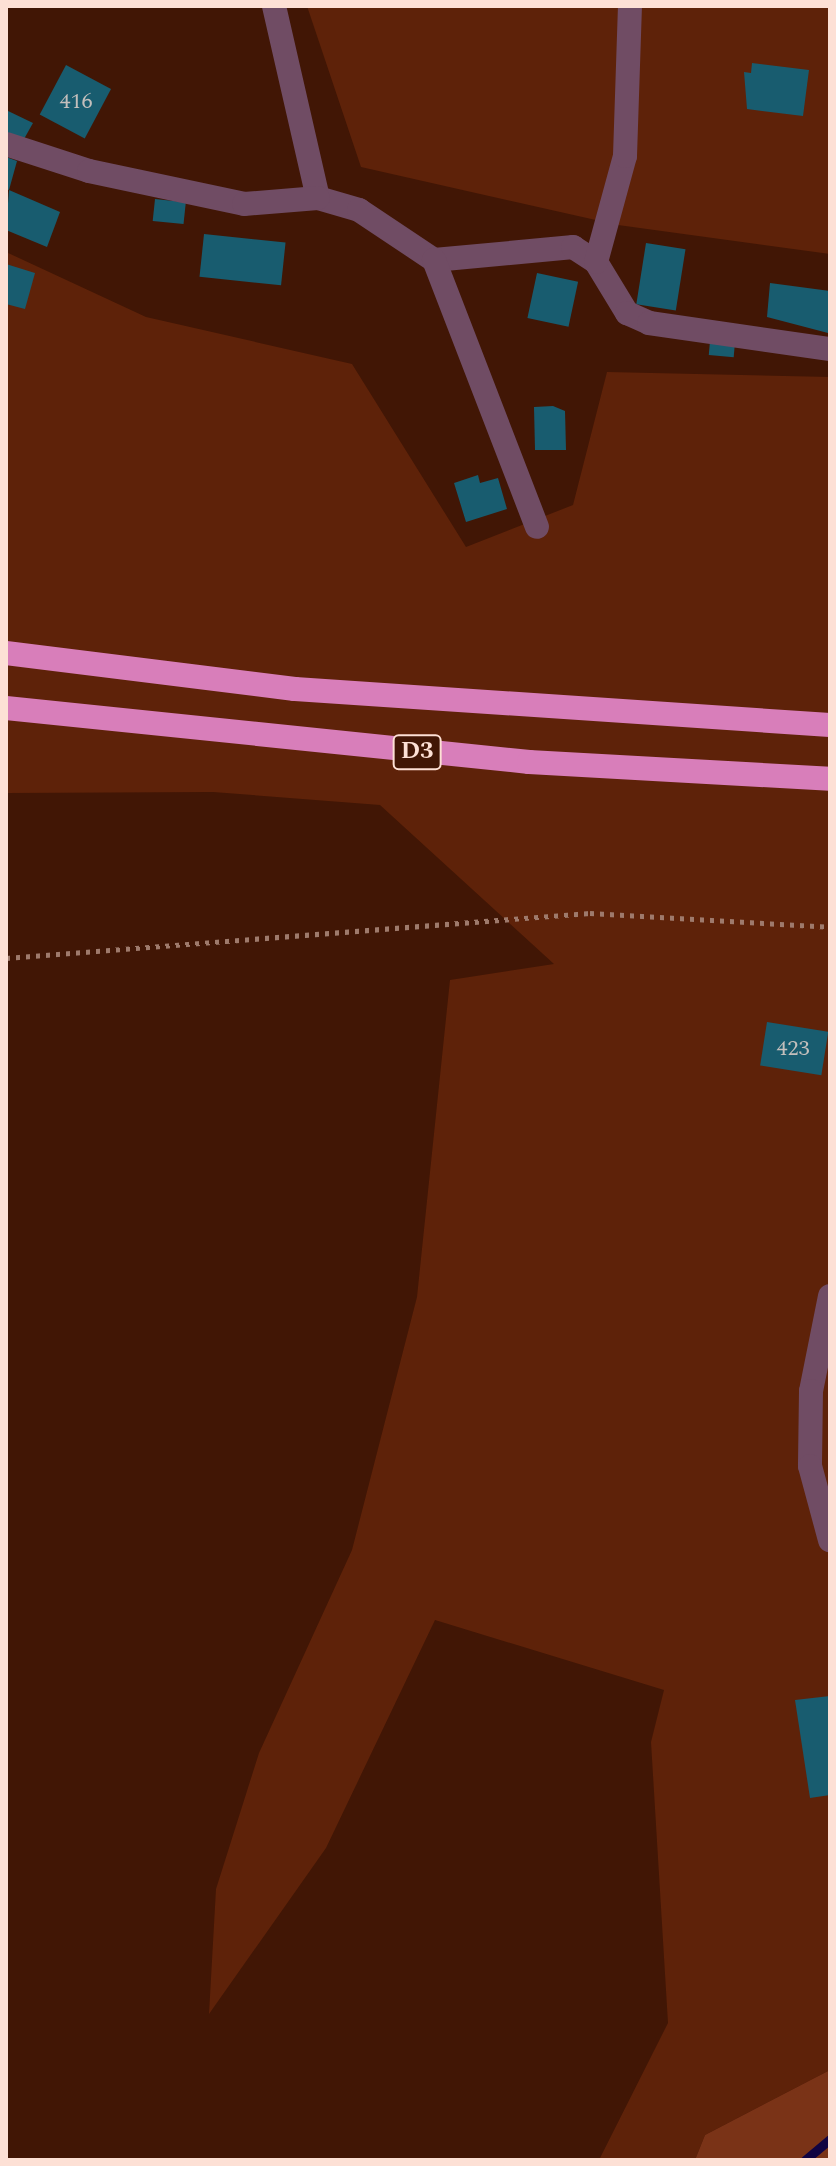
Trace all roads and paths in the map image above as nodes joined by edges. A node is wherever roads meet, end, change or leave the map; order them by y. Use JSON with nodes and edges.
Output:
{"nodes":[{"id":1,"x":274,"y":6,"type":"edge"},
{"id":2,"x":630,"y":6,"type":"edge"},
{"id":3,"x":6,"y":144,"type":"edge"},
{"id":4,"x":318,"y":198,"type":"junction"},
{"id":5,"x":434,"y":260,"type":"junction"},
{"id":6,"x":596,"y":262,"type":"junction"},
{"id":7,"x":830,"y":349,"type":"edge"},
{"id":8,"x":537,"y":527,"type":"dead end"},
{"id":9,"x":6,"y":653,"type":"edge"},
{"id":10,"x":6,"y":708,"type":"edge"},
{"id":11,"x":830,"y":725,"type":"edge"},
{"id":12,"x":830,"y":779,"type":"edge"},
{"id":13,"x":830,"y":927,"type":"edge"},
{"id":14,"x":6,"y":958,"type":"edge"},
{"id":15,"x":830,"y":1296,"type":"edge"},
{"id":16,"x":830,"y":1540,"type":"edge"}],
"edges":[{"from":1,"to":4,"type":"street"},
{"from":2,"to":6,"type":"street"},
{"from":3,"to":4,"type":"street"},
{"from":4,"to":5,"type":"street"},
{"from":5,"to":6,"type":"street"},
{"from":5,"to":8,"type":"street"},
{"from":6,"to":7,"type":"street"},
{"from":9,"to":11,"type":"highway","number":"D3"},
{"from":10,"to":12,"type":"highway","number":"D3"},
{"from":13,"to":14,"type":"path"},
{"from":15,"to":16,"type":"street"}]}
